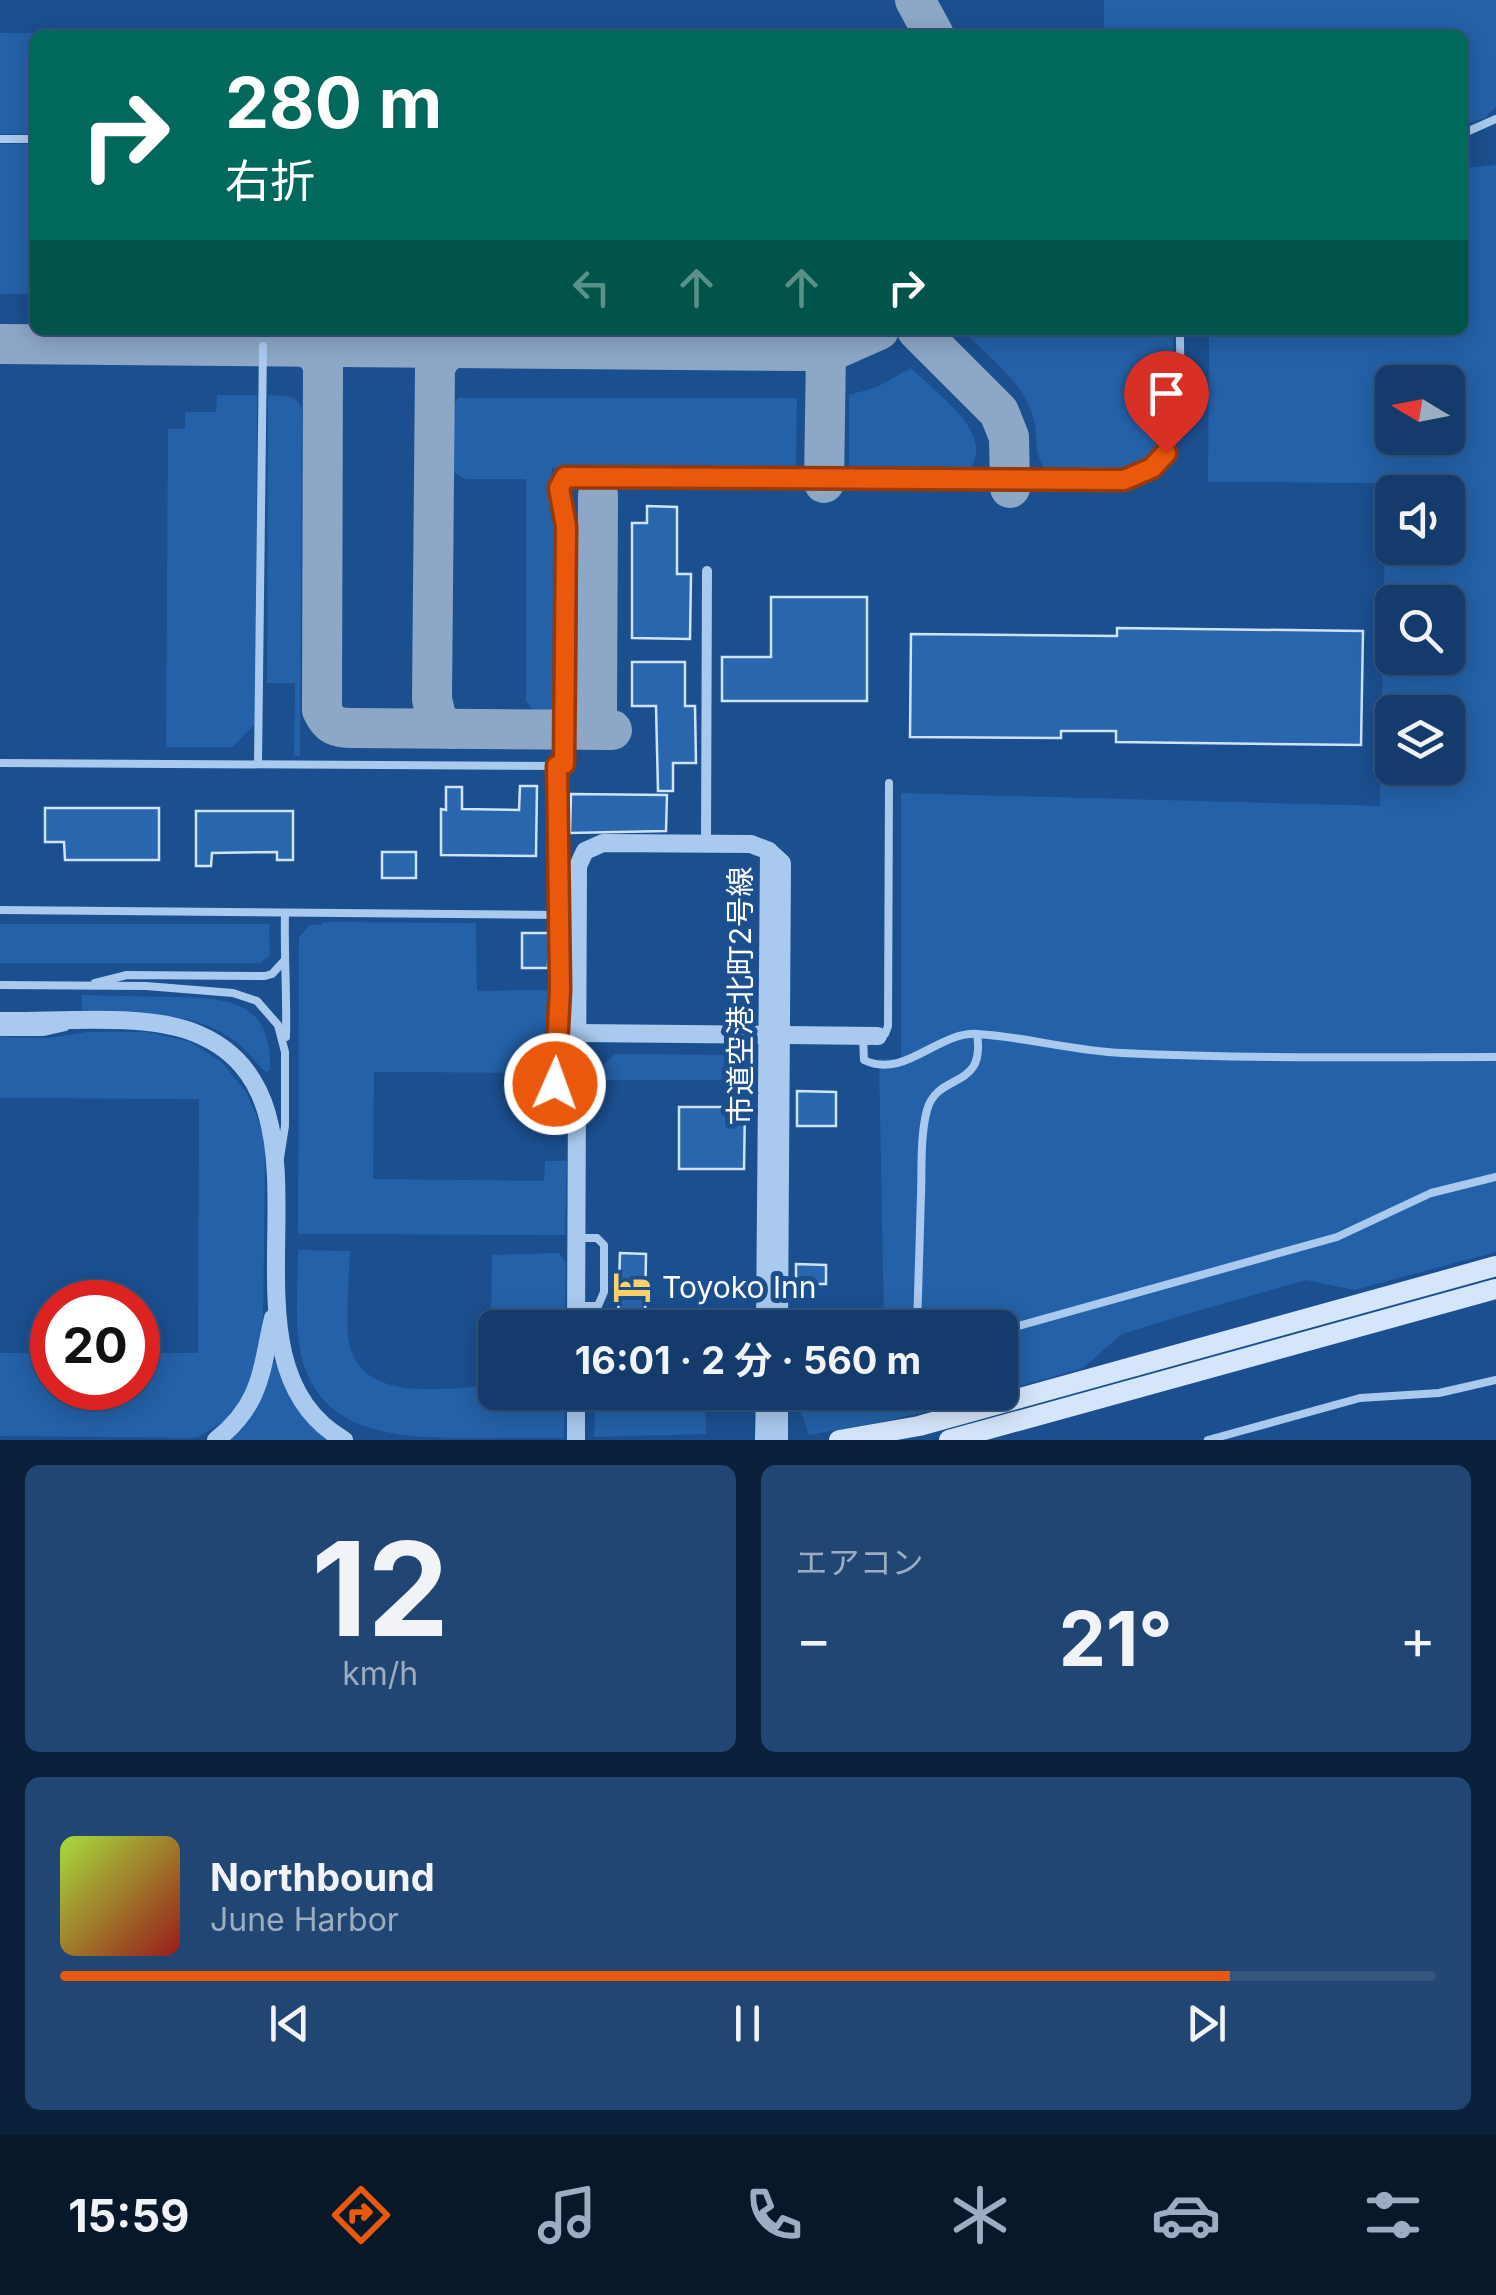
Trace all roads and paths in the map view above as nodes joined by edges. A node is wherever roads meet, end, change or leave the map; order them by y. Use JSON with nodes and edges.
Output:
{"nodes":[{"id":1,"x":1496,"y":119,"type":"edge"},
{"id":2,"x":1468,"y":131,"type":"edge"},
{"id":3,"x":0,"y":139,"type":"edge"},
{"id":4,"x":30,"y":139,"type":"edge"},
{"id":5,"x":1180,"y":335,"type":"edge"},
{"id":6,"x":263,"y":346,"type":"dead end"},
{"id":7,"x":707,"y":572,"type":"dead end"},
{"id":8,"x":0,"y":762,"type":"edge"},
{"id":9,"x":258,"y":763,"type":"junction"},
{"id":10,"x":557,"y":766,"type":"junction"},
{"id":11,"x":889,"y":783,"type":"dead end"},
{"id":12,"x":706,"y":844,"type":"junction"},
{"id":13,"x":0,"y":910,"type":"edge"},
{"id":14,"x":285,"y":913,"type":"junction"},
{"id":15,"x":557,"y":914,"type":"junction"},
{"id":16,"x":284,"y":961,"type":"junction"},
{"id":17,"x":0,"y":985,"type":"edge"},
{"id":18,"x":84,"y":986,"type":"junction"},
{"id":19,"x":0,"y":1022,"type":"edge"},
{"id":20,"x":82,"y":1022,"type":"junction"},
{"id":21,"x":0,"y":1032,"type":"edge"},
{"id":22,"x":578,"y":1033,"type":"junction"},
{"id":23,"x":977,"y":1034,"type":"junction"},
{"id":24,"x":775,"y":1035,"type":"junction"},
{"id":25,"x":870,"y":1036,"type":"junction"},
{"id":26,"x":285,"y":1052,"type":"junction"},
{"id":27,"x":1496,"y":1057,"type":"edge"},
{"id":28,"x":520,"y":1084,"type":"dead end"},
{"id":29,"x":1496,"y":1177,"type":"edge"},
{"id":30,"x":275,"y":1190,"type":"junction"},
{"id":31,"x":576,"y":1238,"type":"junction"},
{"id":32,"x":1496,"y":1266,"type":"edge"},
{"id":33,"x":1496,"y":1289,"type":"edge"},
{"id":34,"x":278,"y":1298,"type":"junction"},
{"id":35,"x":576,"y":1306,"type":"junction"},
{"id":36,"x":576,"y":1310,"type":"edge"},
{"id":37,"x":766,"y":1310,"type":"edge"},
{"id":38,"x":780,"y":1310,"type":"edge"},
{"id":39,"x":918,"y":1310,"type":"edge"},
{"id":40,"x":1018,"y":1326,"type":"edge"},
{"id":41,"x":1218,"y":1353,"type":"junction"},
{"id":42,"x":1496,"y":1380,"type":"edge"},
{"id":43,"x":576,"y":1410,"type":"edge"},
{"id":44,"x":765,"y":1410,"type":"edge"},
{"id":45,"x":779,"y":1410,"type":"edge"},
{"id":46,"x":216,"y":1440,"type":"edge"},
{"id":47,"x":344,"y":1440,"type":"edge"},
{"id":48,"x":576,"y":1440,"type":"edge"},
{"id":49,"x":764,"y":1440,"type":"edge"},
{"id":50,"x":779,"y":1440,"type":"edge"},
{"id":51,"x":839,"y":1440,"type":"edge"},
{"id":52,"x":949,"y":1440,"type":"edge"},
{"id":53,"x":1208,"y":1440,"type":"edge"}],
"edges":[{"from":1,"to":2,"type":"lane"},
{"from":3,"to":4,"type":"lane"},
{"from":5,"to":10,"type":"lane"},
{"from":6,"to":9,"type":"lane"},
{"from":7,"to":12,"type":"street"},
{"from":8,"to":9,"type":"lane"},
{"from":9,"to":10,"type":"lane"},
{"from":10,"to":15,"type":"lane"},
{"from":11,"to":25,"type":"lane"},
{"from":12,"to":22,"type":"street","name":"市道空港北町2号線"},
{"from":12,"to":24,"type":"street","name":"市道空港北町2号線"},
{"from":13,"to":14,"type":"lane"},
{"from":14,"to":15,"type":"lane"},
{"from":14,"to":16,"type":"lane"},
{"from":15,"to":28,"type":"lane"},
{"from":16,"to":18,"type":"lane"},
{"from":16,"to":26,"type":"lane"},
{"from":17,"to":18,"type":"lane"},
{"from":18,"to":26,"type":"lane"},
{"from":19,"to":20,"type":"street"},
{"from":20,"to":21,"type":"lane"},
{"from":20,"to":30,"type":"street"},
{"from":22,"to":24,"type":"street"},
{"from":22,"to":31,"type":"street","name":"市道空港北町2号線"},
{"from":23,"to":25,"type":"lane"},
{"from":23,"to":27,"type":"lane"},
{"from":23,"to":39,"type":"lane"},
{"from":24,"to":25,"type":"street"},
{"from":24,"to":37,"type":"street","name":"市道空港北町2号線"},
{"from":24,"to":38,"type":"street"},
{"from":26,"to":30,"type":"lane"},
{"from":29,"to":40,"type":"lane"},
{"from":30,"to":34,"type":"street"},
{"from":31,"to":35,"type":"street","name":"市道空港北町2号線"},
{"from":31,"to":35,"type":"lane"},
{"from":32,"to":41,"type":"main road"},
{"from":33,"to":41,"type":"main road"},
{"from":34,"to":46,"type":"street"},
{"from":34,"to":47,"type":"street"},
{"from":35,"to":36,"type":"street","name":"市道空港北町2号線"},
{"from":41,"to":51,"type":"main road"},
{"from":41,"to":52,"type":"main road"},
{"from":42,"to":53,"type":"lane"},
{"from":43,"to":48,"type":"street"},
{"from":44,"to":49,"type":"street"},
{"from":45,"to":50,"type":"street"}]}
